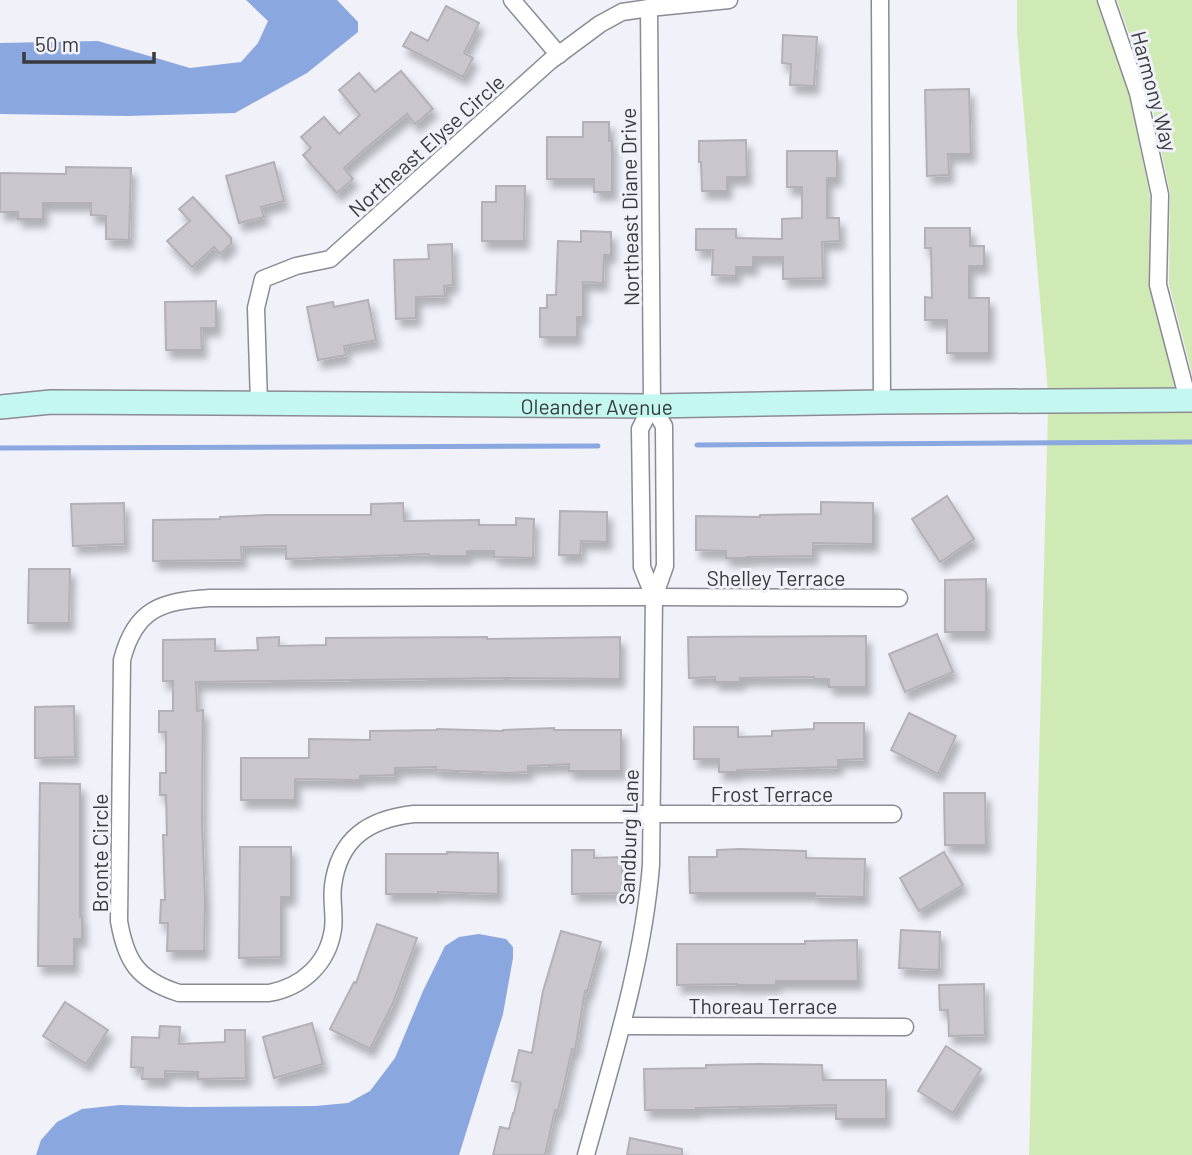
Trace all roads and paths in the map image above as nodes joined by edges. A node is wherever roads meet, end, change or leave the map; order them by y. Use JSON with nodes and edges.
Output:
{"nodes":[{"id":1,"x":512,"y":0,"type":"edge"},
{"id":2,"x":729,"y":0,"type":"edge"},
{"id":3,"x":880,"y":0,"type":"edge"},
{"id":4,"x":1106,"y":0,"type":"edge"},
{"id":5,"x":649,"y":8,"type":"junction"},
{"id":6,"x":559,"y":55,"type":"junction"},
{"id":7,"x":1190,"y":400,"type":"edge"},
{"id":8,"x":882,"y":402,"type":"junction"},
{"id":9,"x":259,"y":403,"type":"junction"},
{"id":10,"x":652,"y":405,"type":"junction"},
{"id":11,"x":0,"y":407,"type":"edge"},
{"id":12,"x":654,"y":597,"type":"junction"},
{"id":13,"x":899,"y":598,"type":"dead end"},
{"id":14,"x":651,"y":813,"type":"junction"},
{"id":15,"x":893,"y":814,"type":"dead end"},
{"id":16,"x":622,"y":1026,"type":"junction"},
{"id":17,"x":905,"y":1027,"type":"dead end"},
{"id":18,"x":586,"y":1155,"type":"edge"}],
"edges":[{"from":1,"to":6,"type":"street"},
{"from":2,"to":5,"type":"street","name":"Northeast Elyse Circle"},
{"from":3,"to":8,"type":"street"},
{"from":4,"to":7,"type":"street","name":"Harmony Way"},
{"from":5,"to":6,"type":"street","name":"Northeast Elyse Circle"},
{"from":5,"to":10,"type":"street","name":"Northeast Diane Drive"},
{"from":6,"to":9,"type":"street","name":"Northeast Elyse Circle"},
{"from":7,"to":8,"type":"street","name":"Oleander Avenue"},
{"from":8,"to":10,"type":"street","name":"Oleander Avenue"},
{"from":9,"to":10,"type":"street","name":"Oleander Avenue"},
{"from":9,"to":11,"type":"street","name":"Oleander Avenue"},
{"from":10,"to":12,"type":"street","name":"Sandburg Lane"},
{"from":10,"to":12,"type":"street","name":"Sandburg Lane"},
{"from":12,"to":13,"type":"street","name":"Shelley Terrace"},
{"from":12,"to":14,"type":"street","name":"Sandburg Lane"},
{"from":12,"to":14,"type":"street","name":"Bronte Circle"},
{"from":14,"to":15,"type":"street","name":"Frost Terrace"},
{"from":14,"to":16,"type":"street","name":"Sandburg Lane"},
{"from":16,"to":17,"type":"street","name":"Thoreau Terrace"},
{"from":16,"to":18,"type":"street","name":"Sandburg Lane"}]}
